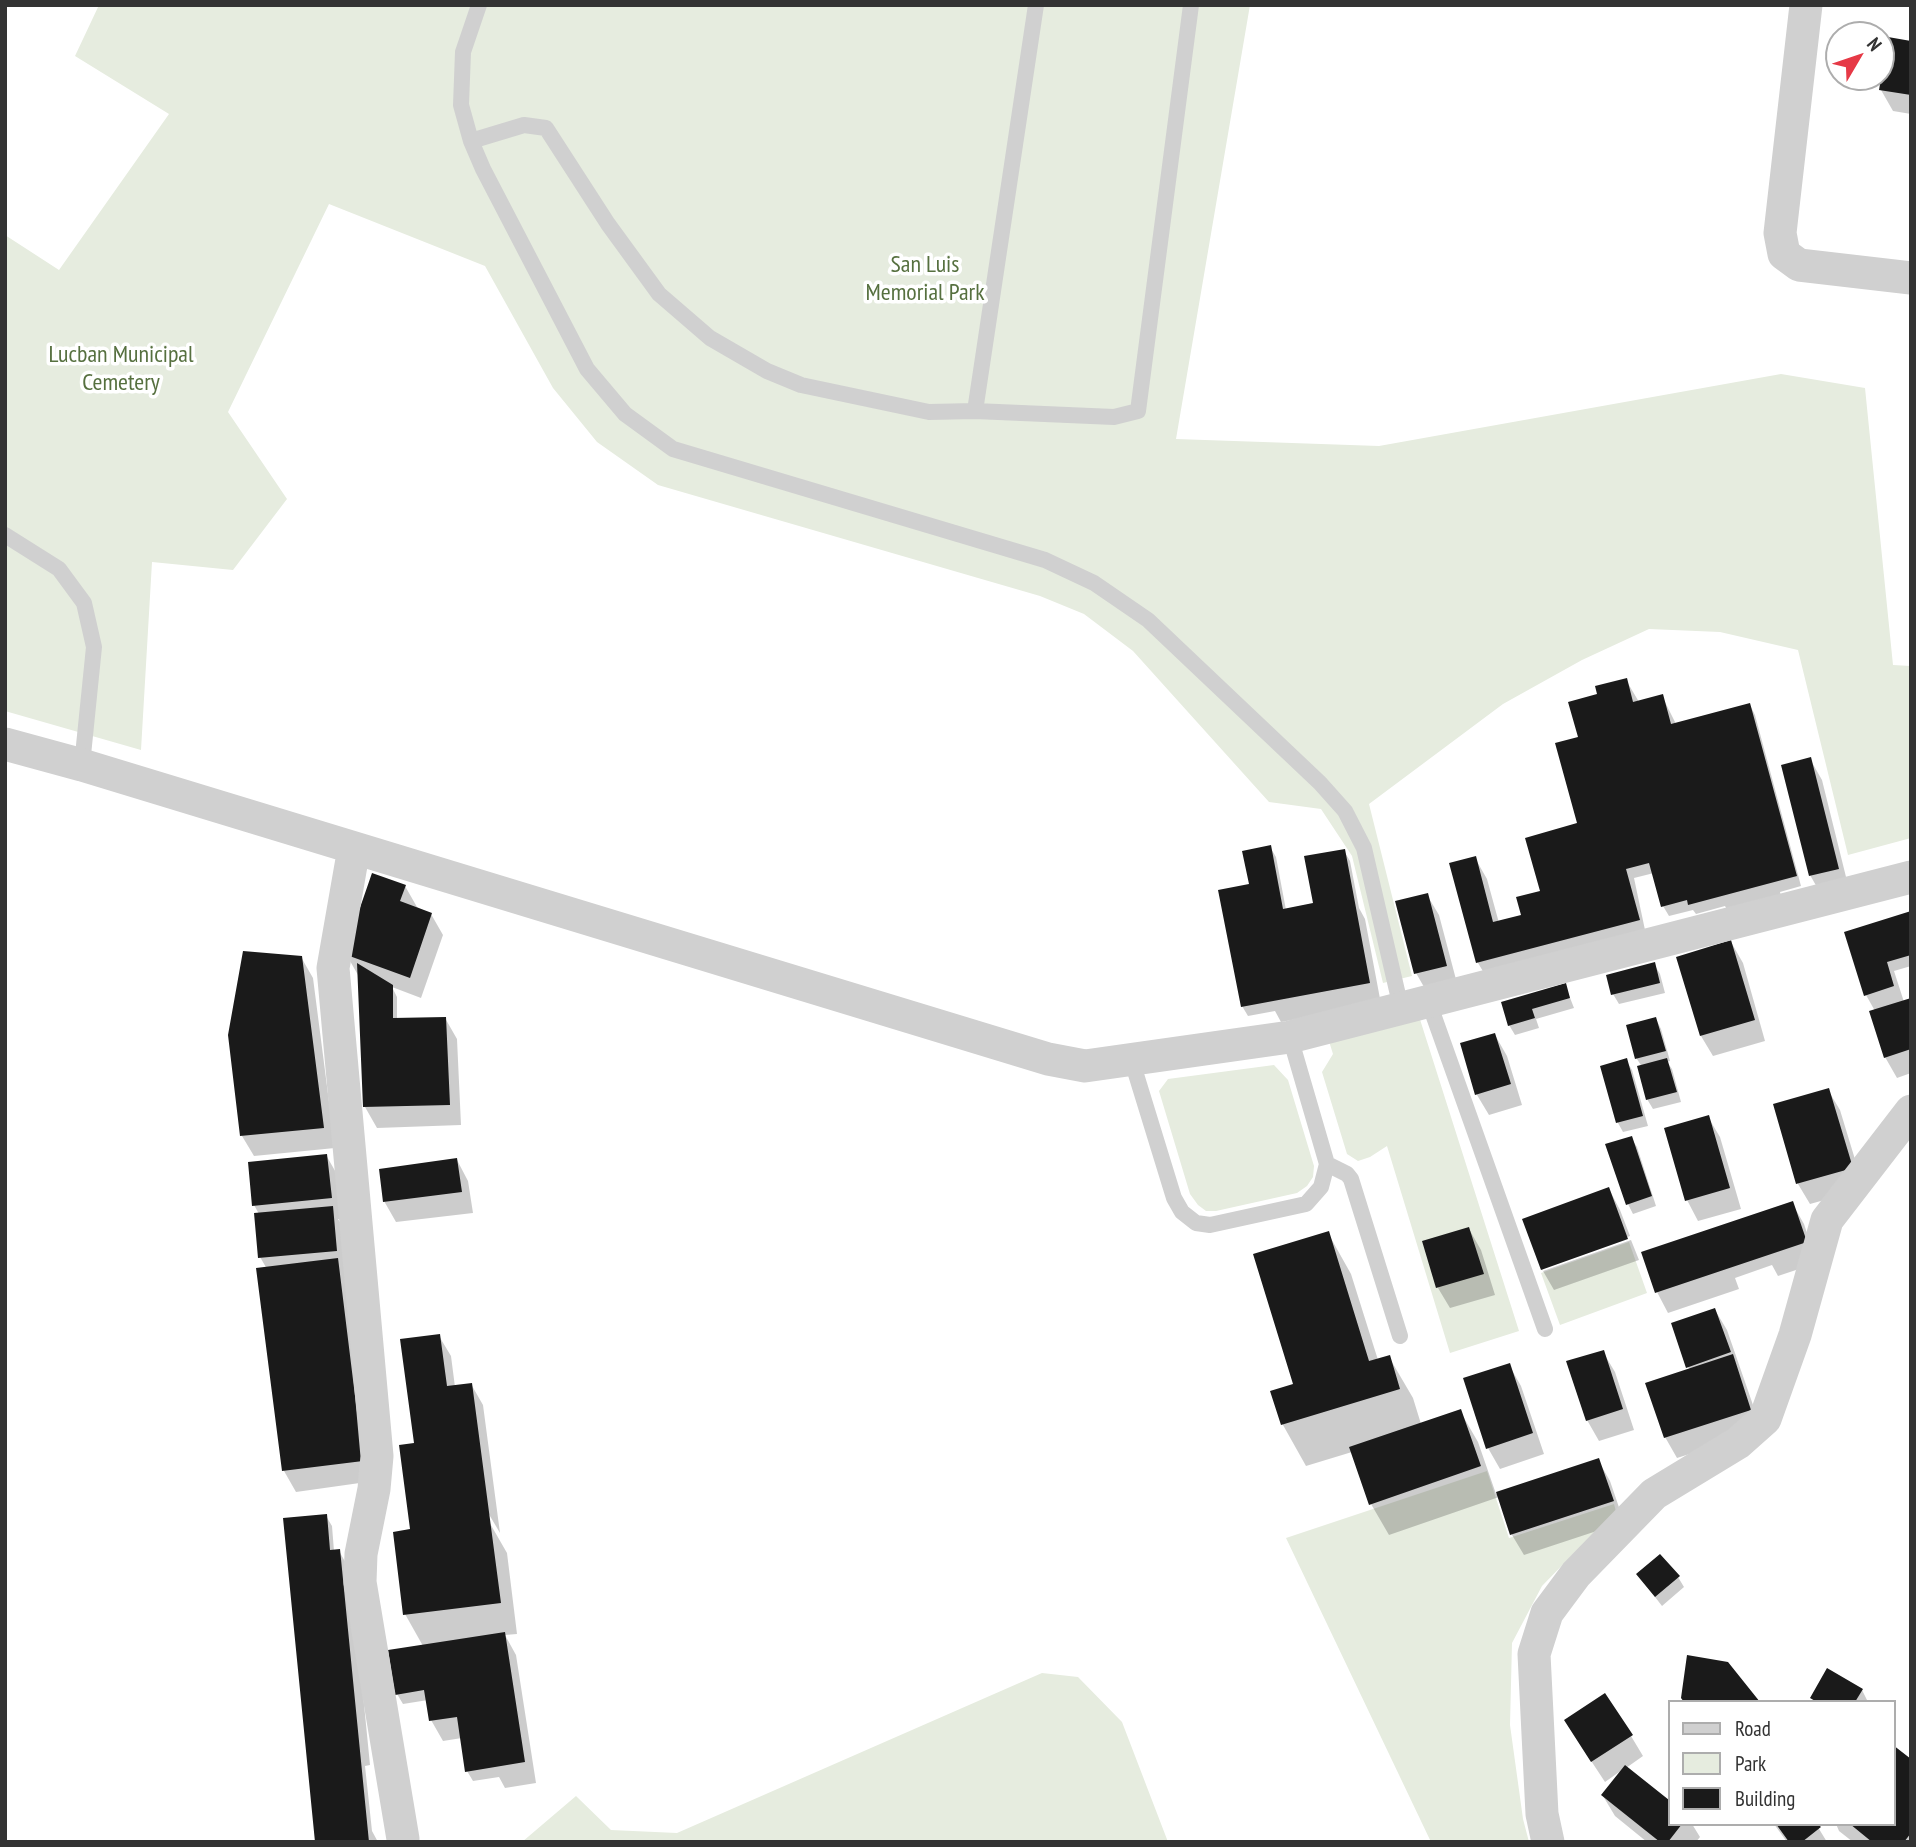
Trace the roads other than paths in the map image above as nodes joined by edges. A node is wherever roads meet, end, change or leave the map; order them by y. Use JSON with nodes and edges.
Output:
{"nodes":[{"id":1,"x":479,"y":5,"type":"edge"},
{"id":2,"x":1036,"y":5,"type":"edge"},
{"id":3,"x":1183,"y":5,"type":"edge"},
{"id":4,"x":1805,"y":5,"type":"edge"},
{"id":5,"x":1191,"y":6,"type":"edge"},
{"id":6,"x":471,"y":141,"type":"junction"},
{"id":7,"x":1911,"y":278,"type":"edge"},
{"id":8,"x":975,"y":411,"type":"junction"},
{"id":9,"x":5,"y":535,"type":"edge"},
{"id":10,"x":5,"y":744,"type":"edge"},
{"id":11,"x":82,"y":765,"type":"junction"},
{"id":12,"x":354,"y":848,"type":"junction"},
{"id":13,"x":1911,"y":877,"type":"edge"},
{"id":14,"x":1414,"y":1004,"type":"junction"},
{"id":15,"x":1290,"y":1037,"type":"junction"},
{"id":16,"x":1131,"y":1058,"type":"junction"},
{"id":17,"x":1911,"y":1111,"type":"edge"},
{"id":18,"x":1327,"y":1164,"type":"junction"},
{"id":19,"x":1545,"y":1329,"type":"dead end"},
{"id":20,"x":1401,"y":1336,"type":"dead end"},
{"id":21,"x":403,"y":1839,"type":"dead end"},
{"id":22,"x":1548,"y":1842,"type":"edge"}],
"edges":[{"from":1,"to":6,"type":"lane"},
{"from":2,"to":8,"type":"lane"},
{"from":3,"to":5,"type":"lane"},
{"from":4,"to":7,"type":"street"},
{"from":5,"to":8,"type":"lane"},
{"from":6,"to":8,"type":"lane"},
{"from":6,"to":14,"type":"lane"},
{"from":9,"to":11,"type":"lane"},
{"from":10,"to":11,"type":"street"},
{"from":11,"to":12,"type":"street"},
{"from":12,"to":16,"type":"street"},
{"from":12,"to":21,"type":"street"},
{"from":13,"to":14,"type":"street"},
{"from":14,"to":15,"type":"street"},
{"from":14,"to":19,"type":"lane"},
{"from":15,"to":16,"type":"street"},
{"from":15,"to":18,"type":"lane"},
{"from":16,"to":18,"type":"lane"},
{"from":17,"to":22,"type":"street"},
{"from":18,"to":20,"type":"lane"}]}
